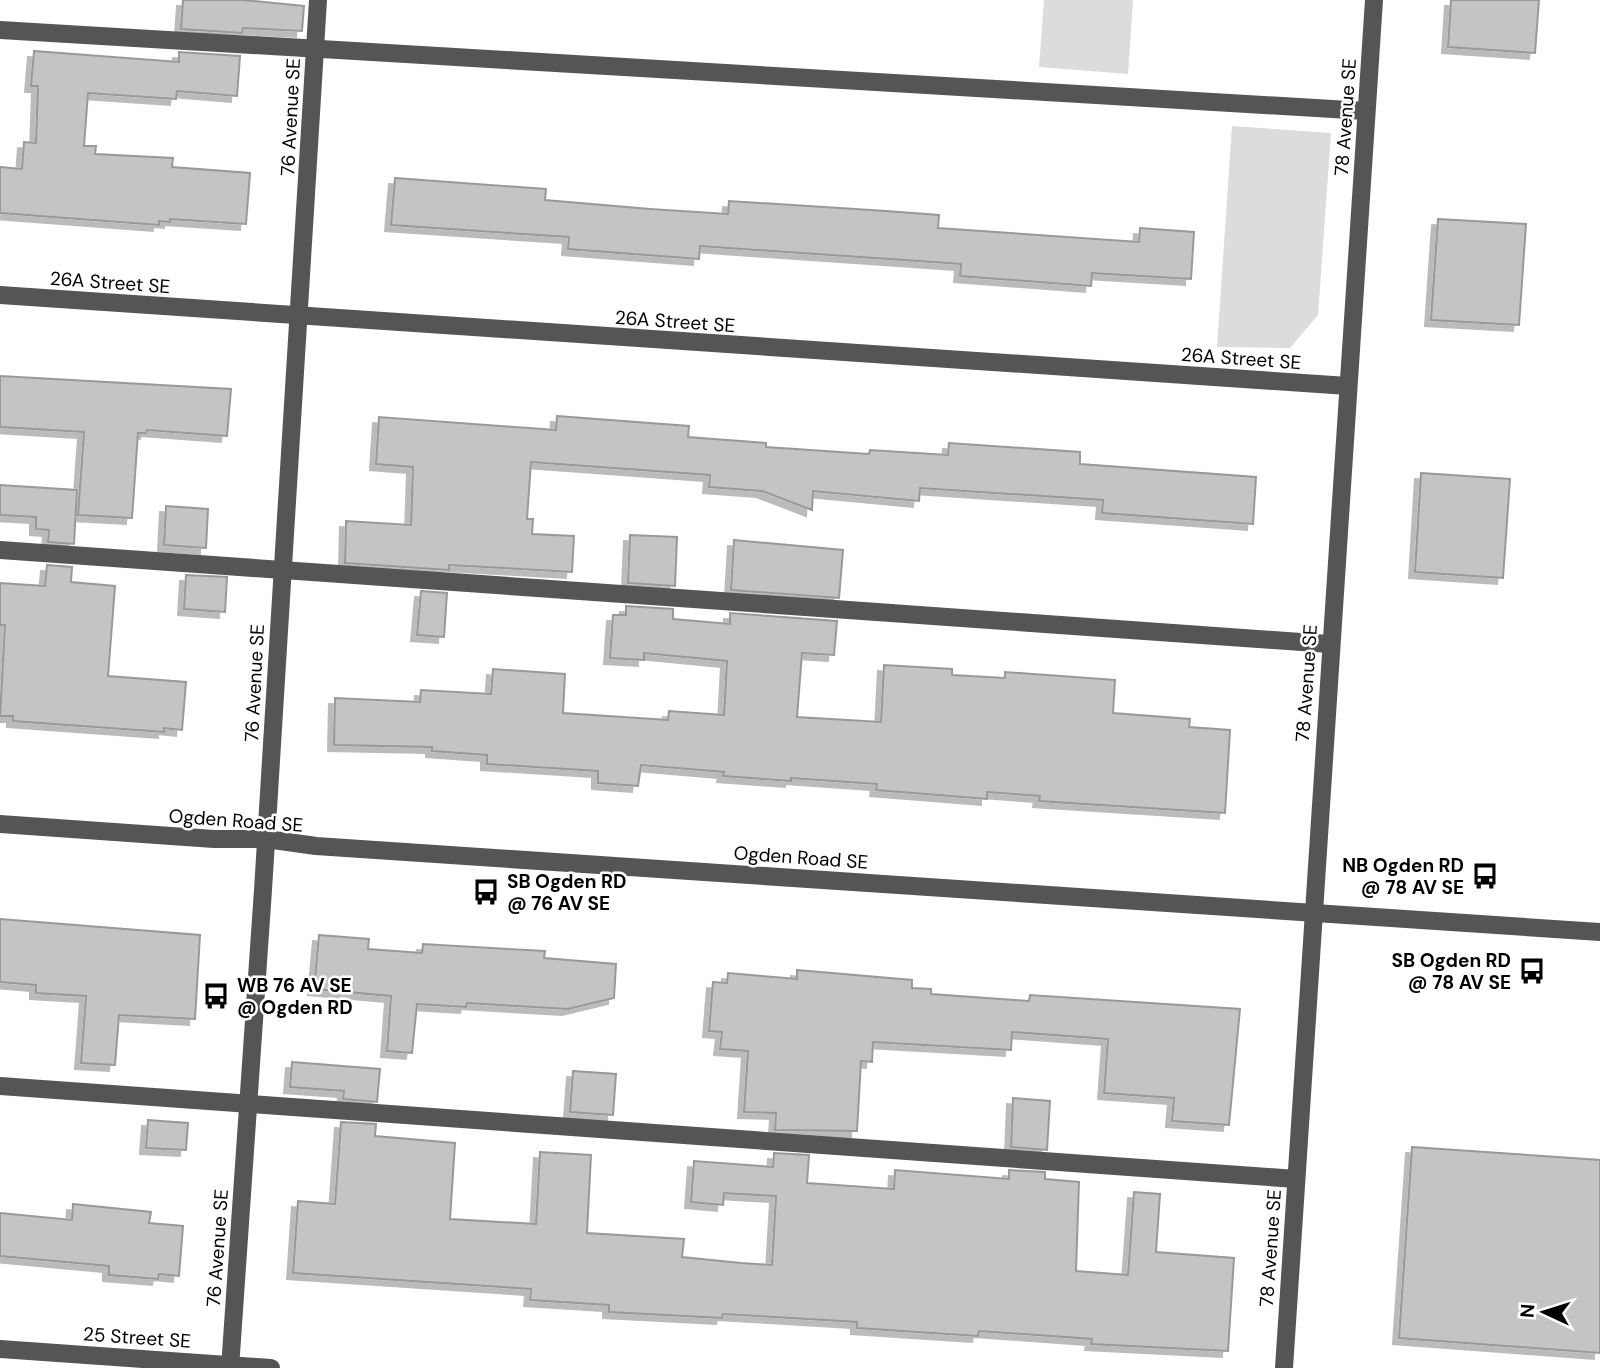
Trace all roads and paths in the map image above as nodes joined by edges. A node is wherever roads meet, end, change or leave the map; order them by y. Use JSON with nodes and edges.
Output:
{"nodes":[{"id":1,"x":318,"y":0,"type":"edge"},
{"id":2,"x":1374,"y":0,"type":"edge"},
{"id":3,"x":0,"y":30,"type":"edge"},
{"id":4,"x":315,"y":49,"type":"junction"},
{"id":5,"x":1366,"y":111,"type":"junction"},
{"id":6,"x":0,"y":295,"type":"edge"},
{"id":7,"x":299,"y":317,"type":"junction"},
{"id":8,"x":1348,"y":386,"type":"junction"},
{"id":9,"x":0,"y":550,"type":"edge"},
{"id":10,"x":281,"y":572,"type":"junction"},
{"id":11,"x":1329,"y":644,"type":"junction"},
{"id":12,"x":0,"y":824,"type":"edge"},
{"id":13,"x":266,"y":839,"type":"junction"},
{"id":14,"x":1313,"y":912,"type":"junction"},
{"id":15,"x":1600,"y":932,"type":"edge"},
{"id":16,"x":0,"y":1086,"type":"edge"},
{"id":17,"x":247,"y":1104,"type":"junction"},
{"id":18,"x":1296,"y":1179,"type":"junction"},
{"id":19,"x":0,"y":1349,"type":"edge"},
{"id":20,"x":230,"y":1367,"type":"edge"},
{"id":21,"x":271,"y":1368,"type":"edge"},
{"id":22,"x":1284,"y":1368,"type":"edge"}],
"edges":[{"from":1,"to":4,"type":"street","name":"76 Avenue SE"},
{"from":2,"to":5,"type":"street","name":"78 Avenue SE"},
{"from":3,"to":4,"type":"street"},
{"from":4,"to":5,"type":"street"},
{"from":4,"to":7,"type":"street","name":"76 Avenue SE"},
{"from":5,"to":8,"type":"street","name":"78 Avenue SE"},
{"from":6,"to":7,"type":"street","name":"26A Street SE"},
{"from":7,"to":8,"type":"street","name":"26A Street SE"},
{"from":7,"to":10,"type":"street","name":"76 Avenue SE"},
{"from":8,"to":11,"type":"street","name":"78 Avenue SE"},
{"from":9,"to":10,"type":"street"},
{"from":10,"to":11,"type":"street"},
{"from":10,"to":13,"type":"street","name":"76 Avenue SE"},
{"from":11,"to":14,"type":"street","name":"78 Avenue SE"},
{"from":12,"to":13,"type":"street","name":"Ogden Road SE"},
{"from":13,"to":14,"type":"street","name":"Ogden Road SE"},
{"from":13,"to":17,"type":"street","name":"76 Avenue SE"},
{"from":14,"to":15,"type":"street","name":"Ogden Road SE"},
{"from":14,"to":18,"type":"street","name":"78 Avenue SE"},
{"from":16,"to":17,"type":"street"},
{"from":17,"to":18,"type":"street"},
{"from":17,"to":20,"type":"street","name":"76 Avenue SE"},
{"from":18,"to":22,"type":"street","name":"78 Avenue SE"},
{"from":19,"to":20,"type":"street","name":"25 Street SE"},
{"from":20,"to":21,"type":"street","name":"25 Street SE"}]}
